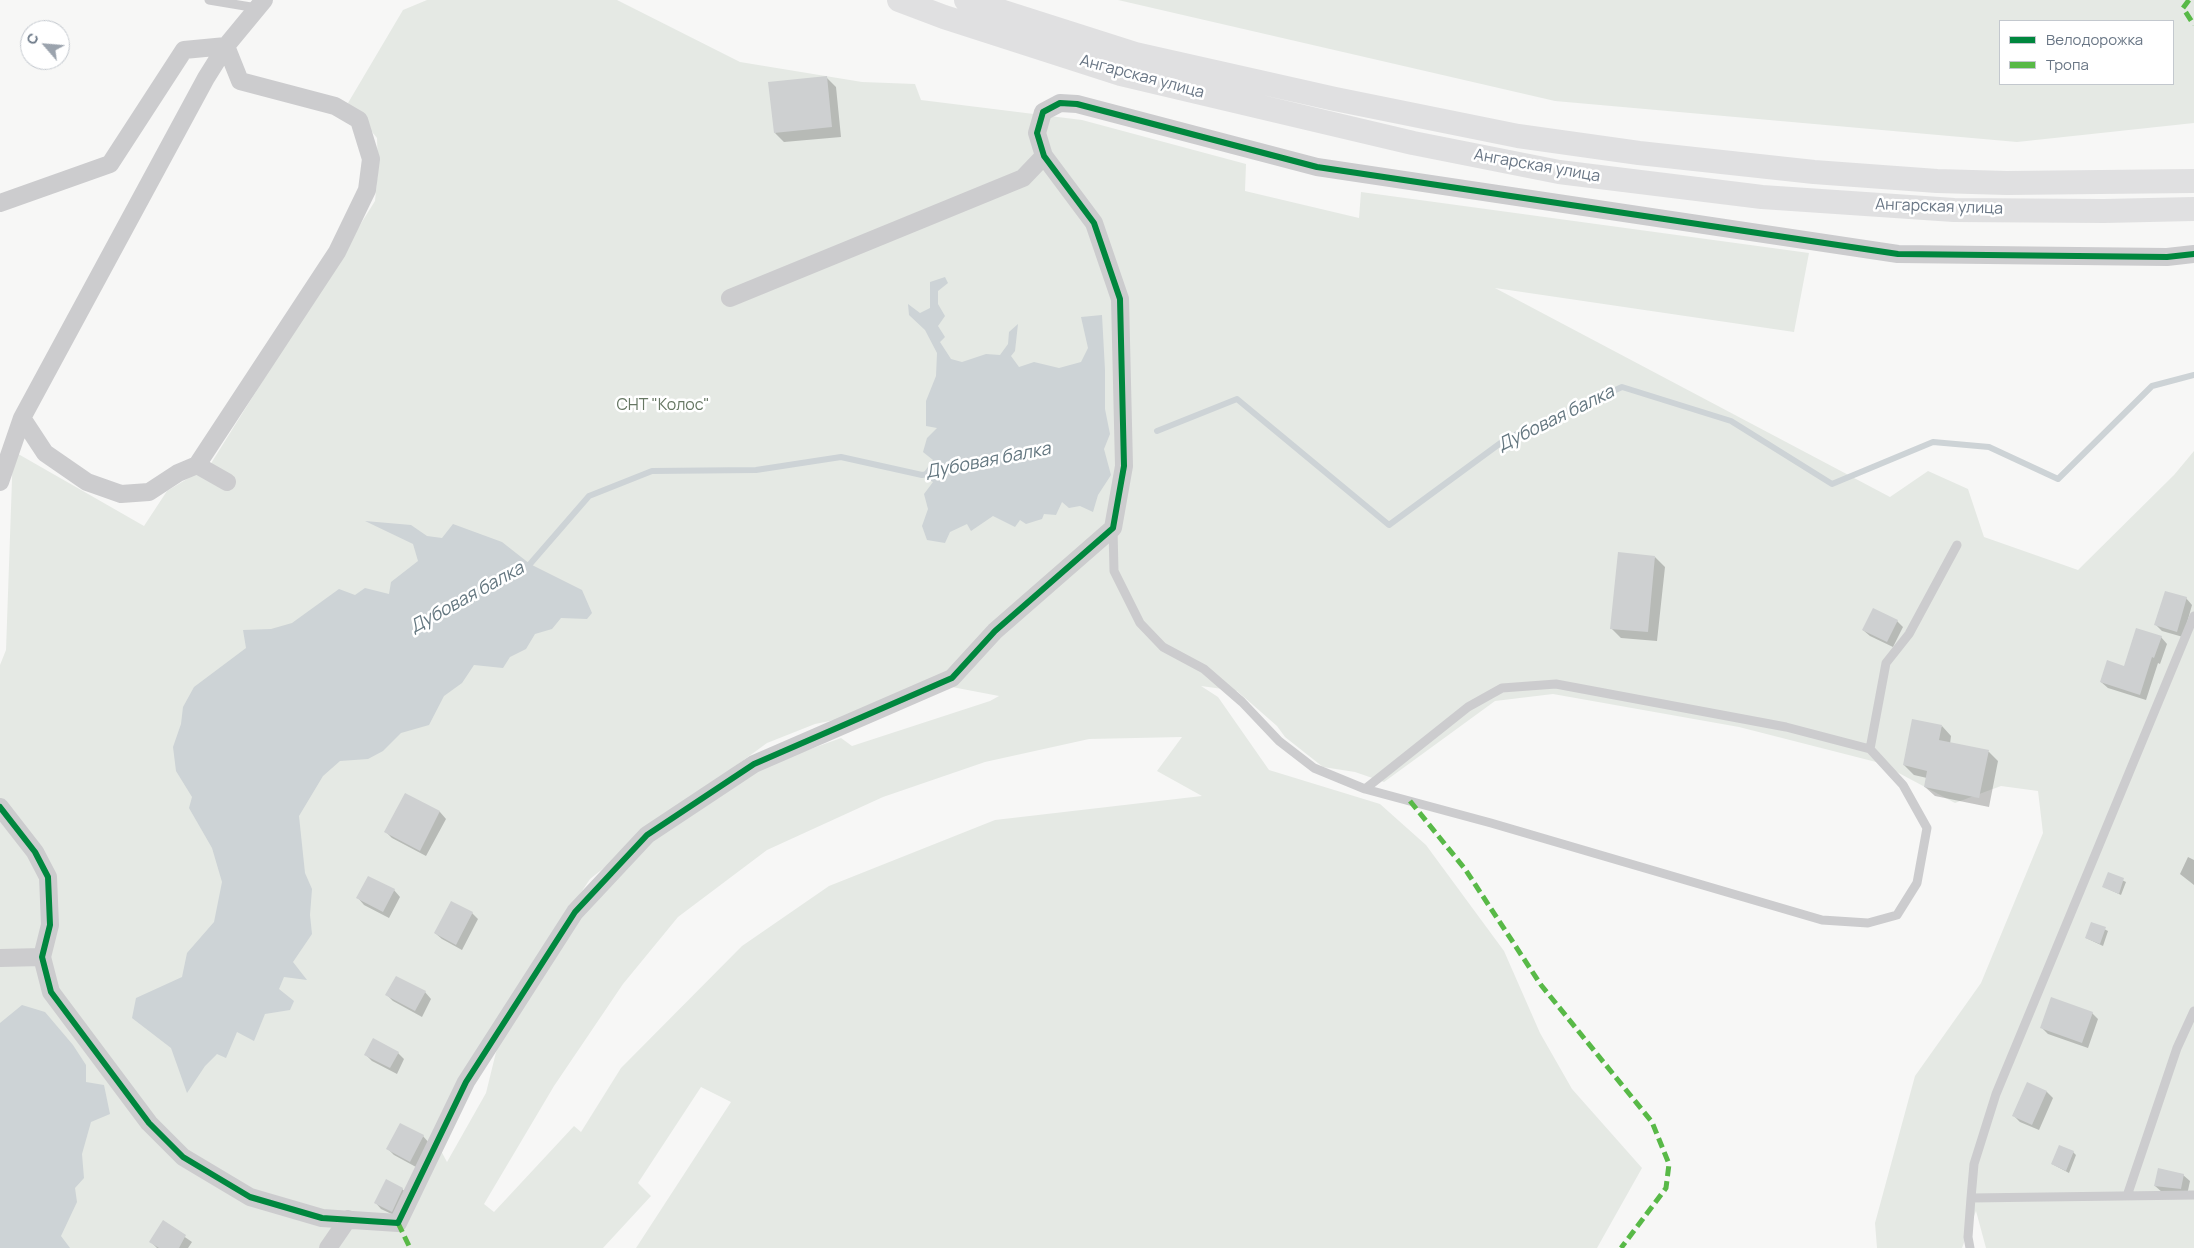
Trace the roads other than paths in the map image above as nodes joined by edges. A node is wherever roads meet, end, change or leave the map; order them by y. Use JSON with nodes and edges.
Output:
{"nodes":[{"id":1,"x":210,"y":0,"type":"edge"},
{"id":2,"x":898,"y":0,"type":"edge"},
{"id":3,"x":966,"y":0,"type":"edge"},
{"id":4,"x":260,"y":4,"type":"edge"},
{"id":5,"x":226,"y":46,"type":"junction"},
{"id":6,"x":1044,"y":156,"type":"junction"},
{"id":7,"x":2194,"y":181,"type":"edge"},
{"id":8,"x":0,"y":203,"type":"edge"},
{"id":9,"x":2194,"y":209,"type":"edge"},
{"id":10,"x":2194,"y":254,"type":"edge"},
{"id":11,"x":730,"y":298,"type":"dead end"},
{"id":12,"x":22,"y":418,"type":"junction"},
{"id":13,"x":197,"y":465,"type":"junction"},
{"id":14,"x":0,"y":482,"type":"edge"},
{"id":15,"x":227,"y":482,"type":"dead end"},
{"id":16,"x":1113,"y":528,"type":"junction"},
{"id":17,"x":1957,"y":546,"type":"dead end"},
{"id":18,"x":2194,"y":616,"type":"edge"},
{"id":19,"x":1870,"y":749,"type":"junction"},
{"id":20,"x":1365,"y":788,"type":"junction"},
{"id":21,"x":0,"y":807,"type":"edge"},
{"id":22,"x":42,"y":957,"type":"junction"},
{"id":23,"x":0,"y":958,"type":"edge"},
{"id":24,"x":2194,"y":1011,"type":"edge"},
{"id":25,"x":2194,"y":1195,"type":"edge"},
{"id":26,"x":2127,"y":1196,"type":"junction"},
{"id":27,"x":1971,"y":1198,"type":"junction"},
{"id":28,"x":348,"y":1220,"type":"junction"},
{"id":29,"x":328,"y":1248,"type":"edge"},
{"id":30,"x":1970,"y":1248,"type":"edge"}],
"edges":[{"from":1,"to":4,"type":"lane"},
{"from":2,"to":9,"type":"main road","name":"Ангарская улица"},
{"from":3,"to":7,"type":"main road","name":"Ангарская улица"},
{"from":4,"to":5,"type":"street"},
{"from":5,"to":8,"type":"street"},
{"from":5,"to":12,"type":"street"},
{"from":5,"to":13,"type":"street"},
{"from":6,"to":10,"type":"street"},
{"from":6,"to":11,"type":"street"},
{"from":6,"to":16,"type":"street"},
{"from":12,"to":13,"type":"street"},
{"from":12,"to":14,"type":"street"},
{"from":13,"to":15,"type":"street"},
{"from":16,"to":20,"type":"lane"},
{"from":16,"to":28,"type":"street"},
{"from":17,"to":19,"type":"lane"},
{"from":18,"to":27,"type":"lane"},
{"from":19,"to":20,"type":"lane"},
{"from":19,"to":20,"type":"lane"},
{"from":21,"to":22,"type":"street"},
{"from":22,"to":23,"type":"street"},
{"from":22,"to":28,"type":"street"},
{"from":24,"to":26,"type":"lane"},
{"from":25,"to":26,"type":"lane"},
{"from":26,"to":27,"type":"lane"},
{"from":27,"to":30,"type":"lane"},
{"from":28,"to":29,"type":"street"}]}
